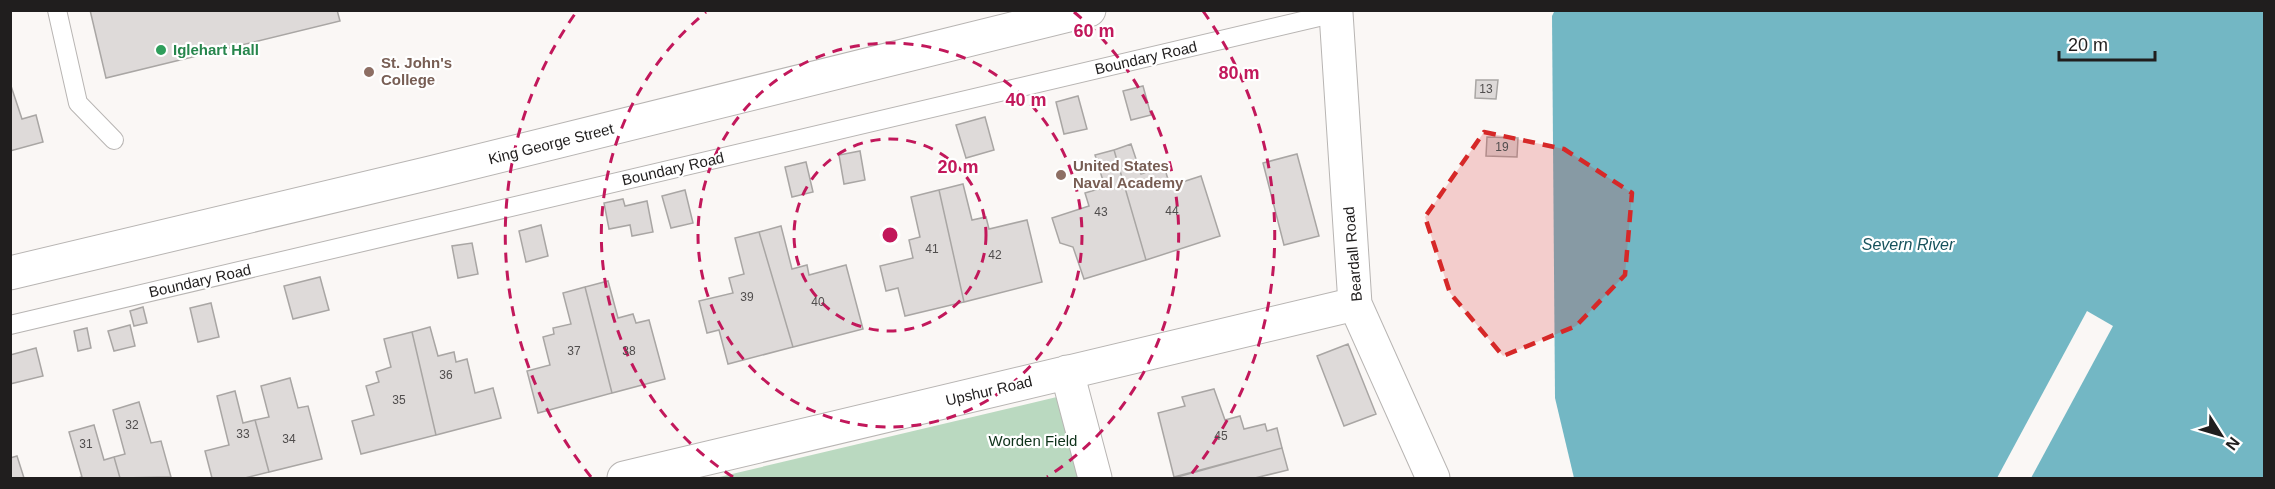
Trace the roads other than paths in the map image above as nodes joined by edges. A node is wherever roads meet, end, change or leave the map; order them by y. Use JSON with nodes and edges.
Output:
{"nodes":[{"id":1,"x":57,"y":10,"type":"edge"},
{"id":2,"x":1089,"y":10,"type":"edge"},
{"id":3,"x":1336,"y":14,"type":"joint"},
{"id":4,"x":114,"y":140,"type":"dead end"},
{"id":5,"x":10,"y":273,"type":"edge"},
{"id":6,"x":1355,"y":304,"type":"junction"},
{"id":7,"x":10,"y":325,"type":"edge"},
{"id":8,"x":1067,"y":372,"type":"junction"},
{"id":9,"x":624,"y":478,"type":"edge"},
{"id":10,"x":1095,"y":478,"type":"edge"},
{"id":11,"x":1433,"y":478,"type":"edge"}],
"edges":[{"from":1,"to":4,"type":"lane"},
{"from":2,"to":5,"type":"street","name":"King George Street"},
{"from":3,"to":6,"type":"street","name":"Beardall Road"},
{"from":3,"to":7,"type":"lane","name":"Boundary Road"},
{"from":6,"to":8,"type":"street","name":"Upshur Road"},
{"from":6,"to":11,"type":"street","name":"Beardall Road"},
{"from":8,"to":9,"type":"street","name":"Upshur Road"},
{"from":8,"to":10,"type":"street"}]}
